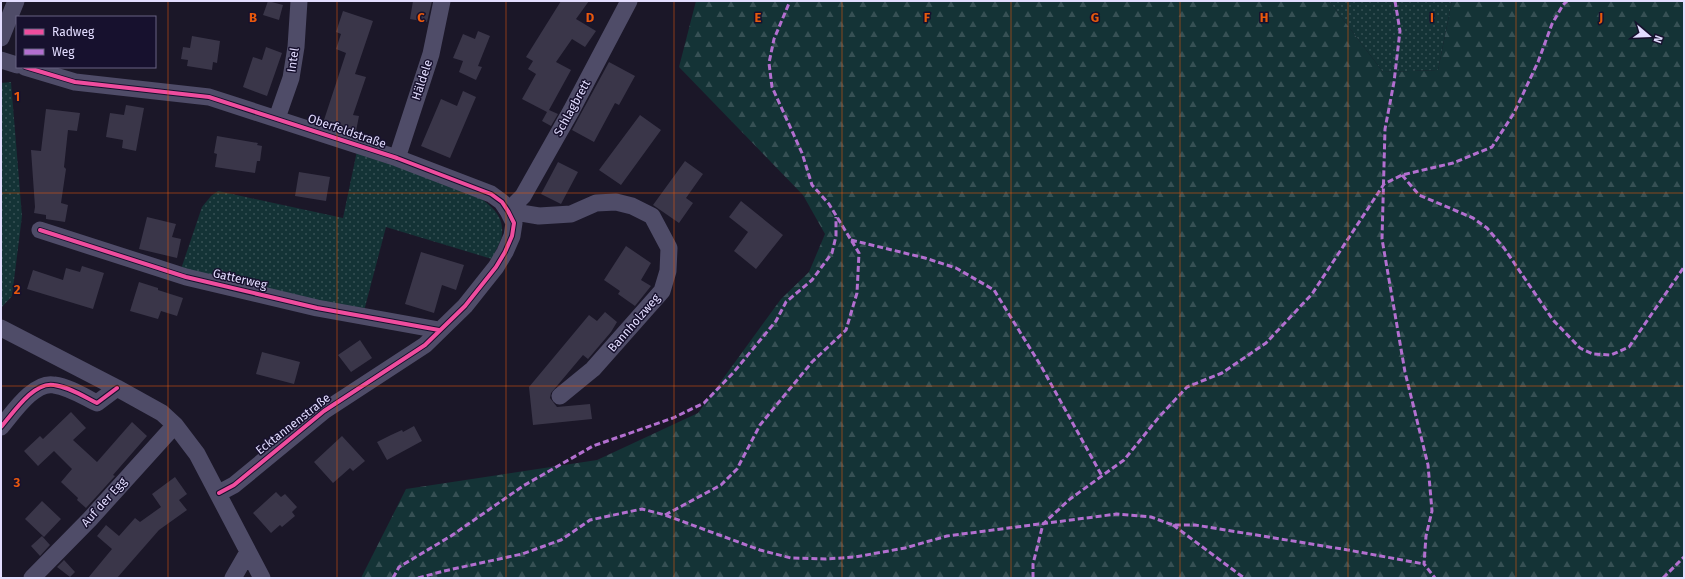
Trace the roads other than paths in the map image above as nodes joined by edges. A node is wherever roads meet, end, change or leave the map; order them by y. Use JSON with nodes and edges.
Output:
{"nodes":[{"id":1,"x":16,"y":1,"type":"edge"},
{"id":2,"x":299,"y":1,"type":"edge"},
{"id":3,"x":442,"y":1,"type":"edge"},
{"id":4,"x":629,"y":1,"type":"edge"},
{"id":5,"x":1,"y":38,"type":"edge"},
{"id":6,"x":1,"y":60,"type":"edge"},
{"id":7,"x":16,"y":64,"type":"edge"},
{"id":8,"x":28,"y":68,"type":"edge"},
{"id":9,"x":277,"y":118,"type":"junction"},
{"id":10,"x":397,"y":158,"type":"junction"},
{"id":11,"x":508,"y":211,"type":"junction"},
{"id":12,"x":40,"y":230,"type":"dead end"},
{"id":13,"x":1,"y":328,"type":"edge"},
{"id":14,"x":439,"y":330,"type":"junction"},
{"id":15,"x":117,"y":388,"type":"junction"},
{"id":16,"x":560,"y":396,"type":"dead end"},
{"id":17,"x":175,"y":425,"type":"junction"},
{"id":18,"x":1,"y":427,"type":"edge"},
{"id":19,"x":219,"y":493,"type":"junction"},
{"id":20,"x":248,"y":552,"type":"junction"},
{"id":21,"x":32,"y":578,"type":"edge"},
{"id":22,"x":232,"y":578,"type":"edge"},
{"id":23,"x":262,"y":578,"type":"edge"}],
"edges":[{"from":1,"to":5,"type":"street"},
{"from":2,"to":9,"type":"street","name":"Intel"},
{"from":3,"to":10,"type":"street","name":"Häldele"},
{"from":4,"to":11,"type":"street","name":"Schlagbrett"},
{"from":6,"to":7,"type":"street"},
{"from":8,"to":9,"type":"street","name":"Oberfeldstraße"},
{"from":9,"to":10,"type":"street","name":"Oberfeldstraße"},
{"from":10,"to":11,"type":"street","name":"Oberfeldstraße"},
{"from":11,"to":14,"type":"street","name":"Oberfeldstraße"},
{"from":11,"to":16,"type":"street","name":"Bannholzweg"},
{"from":12,"to":14,"type":"street","name":"Gatterweg"},
{"from":13,"to":15,"type":"street"},
{"from":14,"to":19,"type":"street","name":"Ecktannenstraße"},
{"from":15,"to":17,"type":"street"},
{"from":15,"to":18,"type":"street"},
{"from":17,"to":19,"type":"street"},
{"from":17,"to":21,"type":"street","name":"Auf der Egg"},
{"from":19,"to":20,"type":"street"},
{"from":20,"to":22,"type":"street"},
{"from":20,"to":23,"type":"street"}]}
